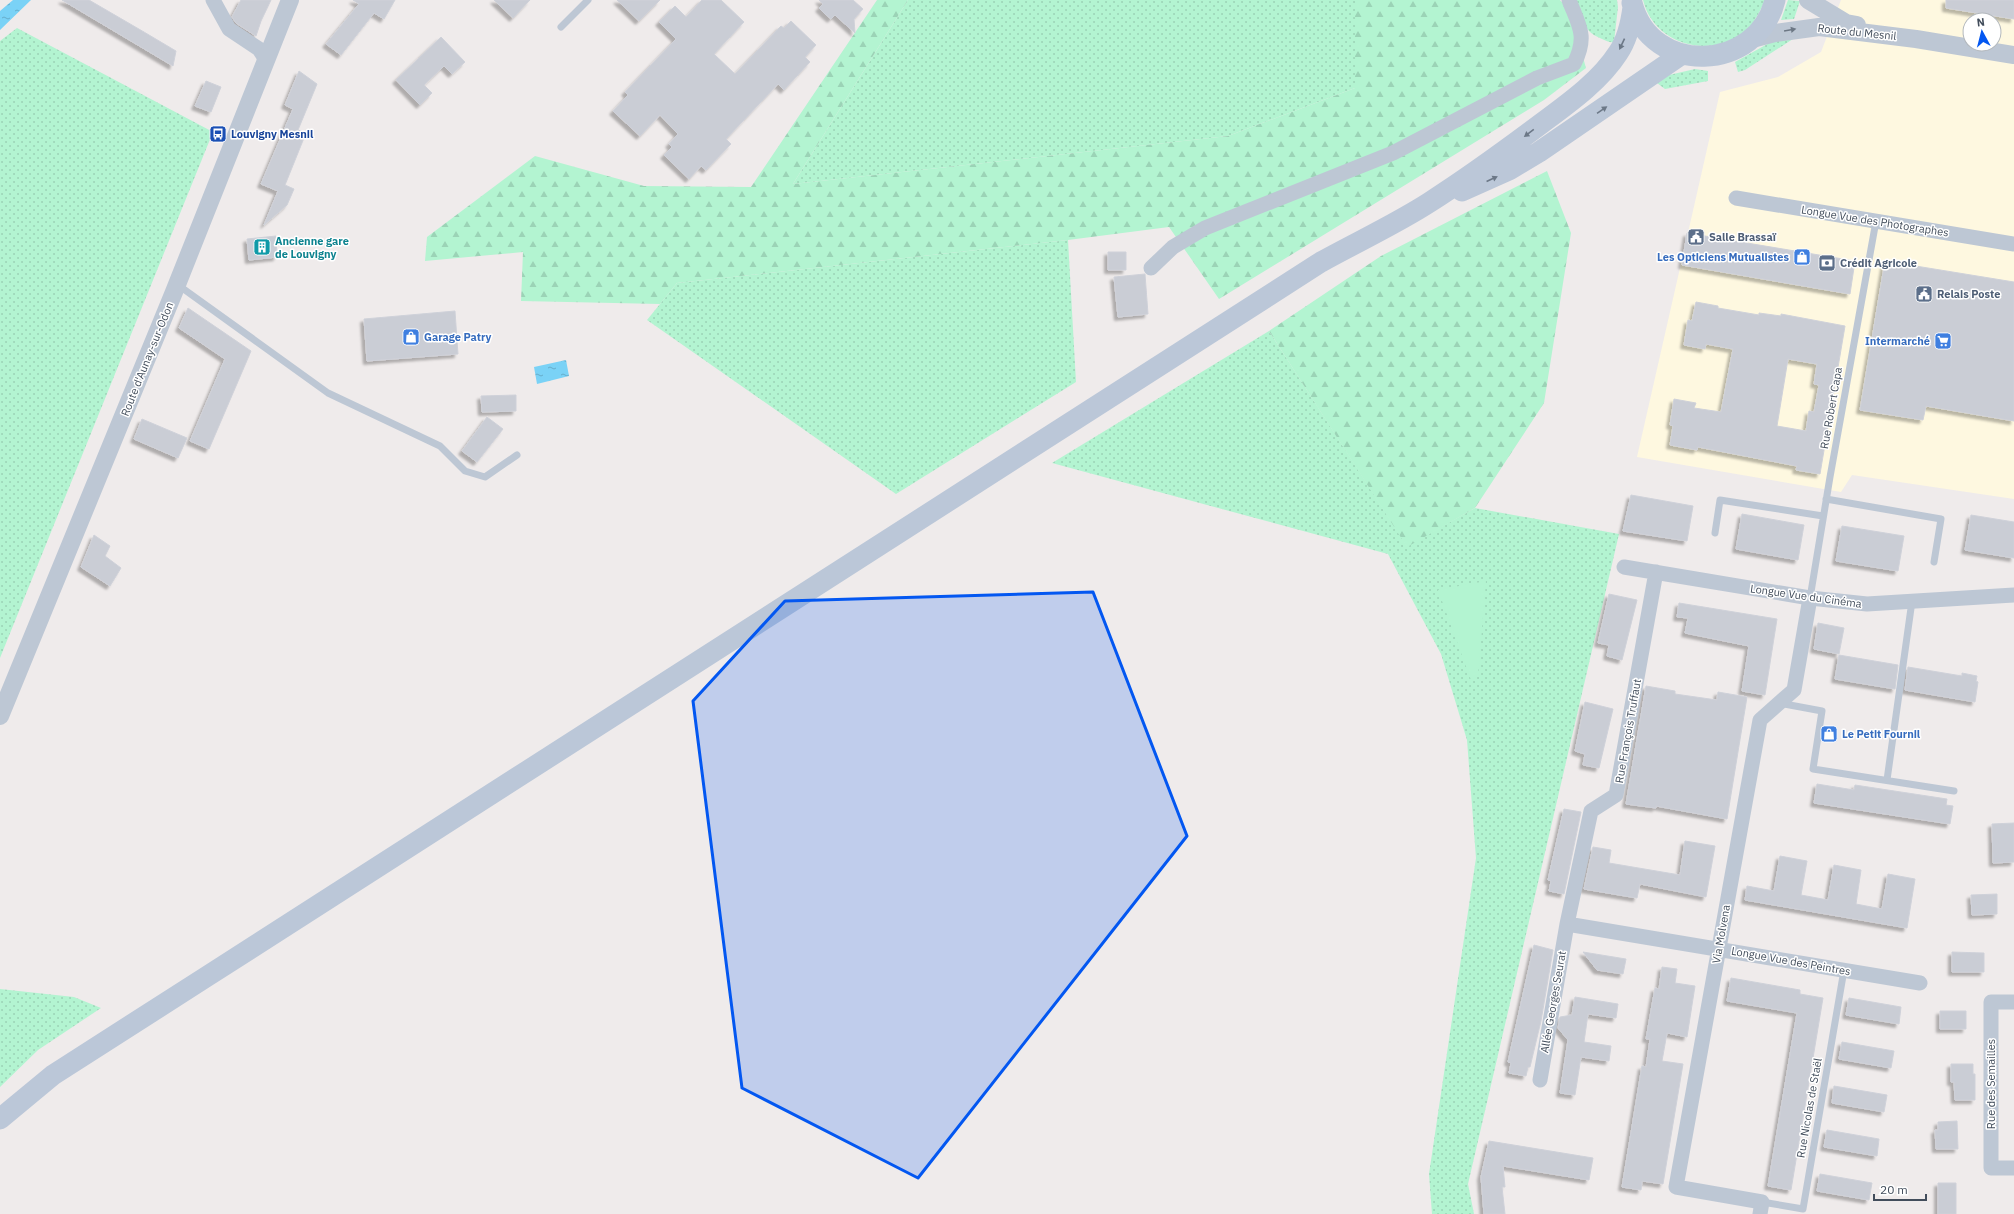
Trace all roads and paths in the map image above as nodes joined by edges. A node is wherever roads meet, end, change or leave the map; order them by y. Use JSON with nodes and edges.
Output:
{"nodes":[{"id":1,"x":213,"y":0,"type":"edge"},
{"id":2,"x":290,"y":0,"type":"edge"},
{"id":3,"x":588,"y":0,"type":"edge"},
{"id":4,"x":1569,"y":0,"type":"edge"},
{"id":5,"x":1775,"y":0,"type":"edge"},
{"id":6,"x":1808,"y":0,"type":"edge"},
{"id":7,"x":1632,"y":4,"type":"edge"},
{"id":8,"x":561,"y":27,"type":"dead end"},
{"id":9,"x":1752,"y":39,"type":"junction"},
{"id":10,"x":1916,"y":39,"type":"junction"},
{"id":11,"x":1682,"y":54,"type":"junction"},
{"id":12,"x":2014,"y":55,"type":"edge"},
{"id":13,"x":266,"y":60,"type":"junction"},
{"id":14,"x":1736,"y":198,"type":"dead end"},
{"id":15,"x":1429,"y":203,"type":"junction"},
{"id":16,"x":1876,"y":221,"type":"junction"},
{"id":17,"x":2014,"y":244,"type":"edge"},
{"id":18,"x":1151,"y":268,"type":"dead end"},
{"id":19,"x":177,"y":285,"type":"junction"},
{"id":20,"x":516,"y":455,"type":"dead end"},
{"id":21,"x":1826,"y":499,"type":"junction"},
{"id":22,"x":1823,"y":516,"type":"junction"},
{"id":23,"x":1715,"y":533,"type":"dead end"},
{"id":24,"x":1934,"y":562,"type":"dead end"},
{"id":25,"x":1624,"y":567,"type":"dead end"},
{"id":26,"x":1656,"y":572,"type":"junction"},
{"id":27,"x":2014,"y":595,"type":"edge"},
{"id":28,"x":1810,"y":598,"type":"junction"},
{"id":29,"x":1912,"y":601,"type":"junction"},
{"id":30,"x":1779,"y":703,"type":"junction"},
{"id":31,"x":0,"y":716,"type":"edge"},
{"id":32,"x":1887,"y":780,"type":"junction"},
{"id":33,"x":1954,"y":790,"type":"dead end"},
{"id":34,"x":1567,"y":924,"type":"junction"},
{"id":35,"x":1718,"y":949,"type":"junction"},
{"id":36,"x":1844,"y":970,"type":"junction"},
{"id":37,"x":1920,"y":983,"type":"dead end"},
{"id":38,"x":2014,"y":1002,"type":"edge"},
{"id":39,"x":1540,"y":1080,"type":"dead end"},
{"id":40,"x":0,"y":1119,"type":"edge"},
{"id":41,"x":2014,"y":1168,"type":"edge"},
{"id":42,"x":1761,"y":1208,"type":"edge"}],
"edges":[{"from":1,"to":13,"type":"street"},
{"from":2,"to":13,"type":"street","name":"Route d'Aunay-sur-Odon"},
{"from":3,"to":8,"type":"lane"},
{"from":4,"to":18,"type":"street"},
{"from":5,"to":9,"type":"main road"},
{"from":6,"to":10,"type":"street","name":"Route du Mesnil"},
{"from":7,"to":11,"type":"main road"},
{"from":7,"to":15,"type":"main road","one_way":true},
{"from":9,"to":10,"type":"street","name":"Route du Mesnil","one_way":true},
{"from":9,"to":11,"type":"main road"},
{"from":10,"to":12,"type":"street","name":"Route du Mesnil"},
{"from":15,"to":11,"type":"main road","one_way":true},
{"from":13,"to":19,"type":"street","name":"Route d'Aunay-sur-Odon"},
{"from":14,"to":16,"type":"street","name":"Longue Vue des Photographes"},
{"from":15,"to":40,"type":"main road"},
{"from":16,"to":17,"type":"street","name":"Longue Vue des Photographes"},
{"from":16,"to":21,"type":"lane","name":"Rue Robert Capa"},
{"from":19,"to":20,"type":"lane"},
{"from":19,"to":31,"type":"street","name":"Route d'Aunay-sur-Odon"},
{"from":21,"to":22,"type":"lane","name":"Rue Robert Capa"},
{"from":21,"to":24,"type":"lane"},
{"from":22,"to":23,"type":"lane"},
{"from":22,"to":28,"type":"lane","name":"Rue Robert Capa"},
{"from":25,"to":26,"type":"street","name":"Longue Vue du Cinéma"},
{"from":26,"to":28,"type":"street","name":"Longue Vue du Cinéma"},
{"from":26,"to":34,"type":"street","name":"Rue François Truffaut"},
{"from":27,"to":29,"type":"street","name":"Longue Vue du Cinéma"},
{"from":28,"to":29,"type":"street","name":"Longue Vue du Cinéma"},
{"from":28,"to":30,"type":"street","name":"Via Molvena"},
{"from":29,"to":32,"type":"lane"},
{"from":30,"to":32,"type":"lane"},
{"from":30,"to":35,"type":"street","name":"Via Molvena"},
{"from":32,"to":33,"type":"lane"},
{"from":34,"to":35,"type":"street","name":"Longue Vue des Peintres"},
{"from":34,"to":39,"type":"street","name":"Allée Georges Seurat"},
{"from":35,"to":36,"type":"street","name":"Longue Vue des Peintres"},
{"from":35,"to":42,"type":"street","name":"Via Molvena"},
{"from":36,"to":37,"type":"street","name":"Longue Vue des Peintres"},
{"from":36,"to":42,"type":"lane","name":"Rue Nicolas de Staël"},
{"from":38,"to":41,"type":"street","name":"Rue des Semailles"}]}
